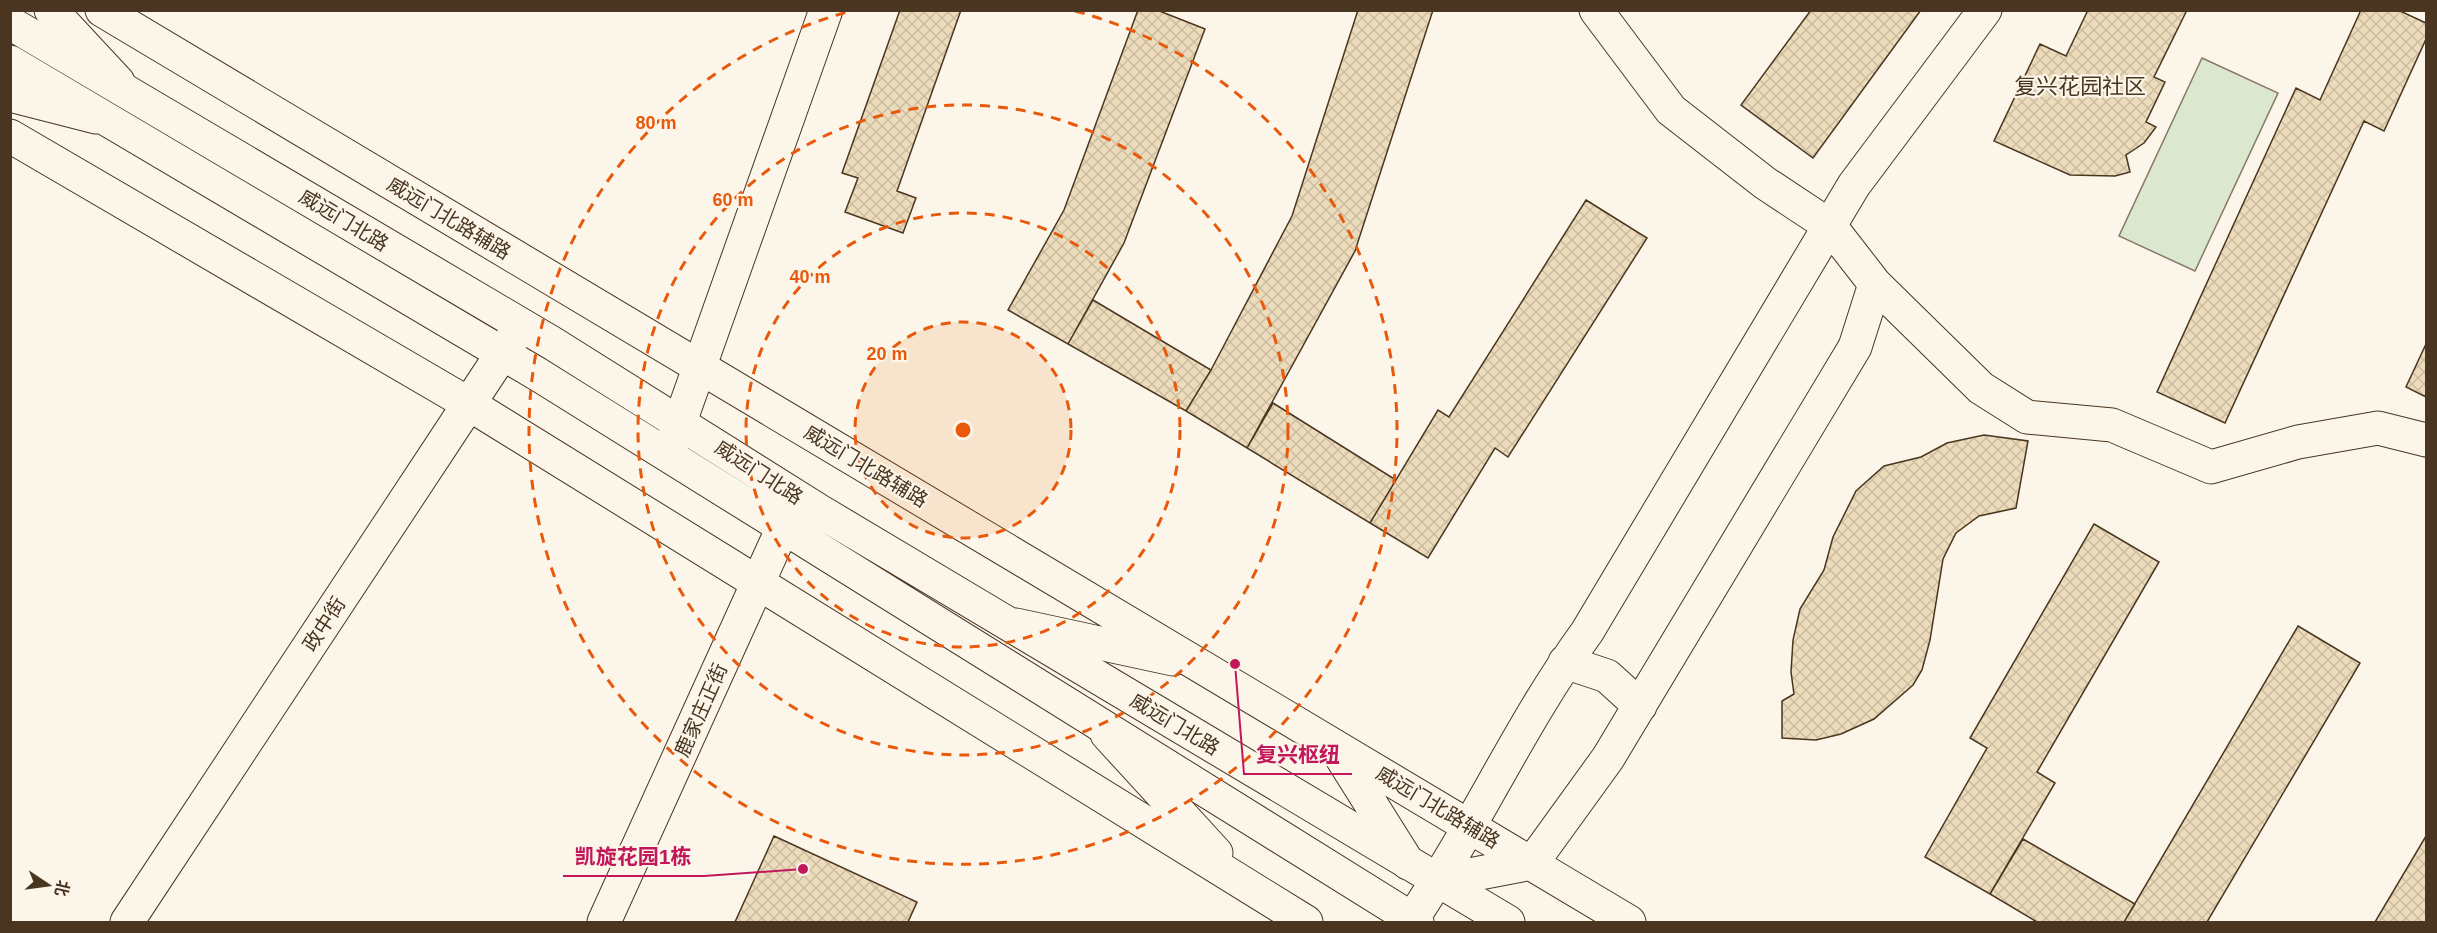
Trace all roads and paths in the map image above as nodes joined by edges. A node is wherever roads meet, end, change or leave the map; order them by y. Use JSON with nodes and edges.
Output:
{"nodes":[{"id":1,"x":51,"y":10,"type":"edge"},
{"id":2,"x":102,"y":10,"type":"edge"},
{"id":3,"x":826,"y":10,"type":"edge"},
{"id":4,"x":1596,"y":10,"type":"edge"},
{"id":5,"x":1985,"y":10,"type":"edge"},
{"id":6,"x":10,"y":22,"type":"edge"},
{"id":7,"x":10,"y":62,"type":"edge"},
{"id":8,"x":128,"y":92,"type":"junction"},
{"id":9,"x":10,"y":95,"type":"edge"},
{"id":10,"x":111,"y":122,"type":"junction"},
{"id":11,"x":10,"y":136,"type":"edge"},
{"id":12,"x":1830,"y":226,"type":"junction"},
{"id":13,"x":1875,"y":284,"type":"junction"},
{"id":14,"x":521,"y":325,"type":"junction"},
{"id":15,"x":503,"y":354,"type":"junction"},
{"id":16,"x":699,"y":367,"type":"junction"},
{"id":17,"x":469,"y":404,"type":"junction"},
{"id":18,"x":680,"y":421,"type":"junction"},
{"id":19,"x":2427,"y":440,"type":"edge"},
{"id":20,"x":668,"y":455,"type":"junction"},
{"id":21,"x":797,"y":497,"type":"junction"},
{"id":22,"x":782,"y":529,"type":"junction"},
{"id":23,"x":758,"y":583,"type":"junction"},
{"id":24,"x":1008,"y":624,"type":"junction"},
{"id":25,"x":1565,"y":662,"type":"junction"},
{"id":26,"x":1199,"y":664,"type":"junction"},
{"id":27,"x":1640,"y":706,"type":"junction"},
{"id":28,"x":1097,"y":724,"type":"junction"},
{"id":29,"x":1334,"y":744,"type":"junction"},
{"id":30,"x":1471,"y":826,"type":"junction"},
{"id":31,"x":1408,"y":863,"type":"junction"},
{"id":32,"x":1532,"y":863,"type":"junction"},
{"id":33,"x":1438,"y":881,"type":"junction"},
{"id":34,"x":1244,"y":884,"type":"junction"},
{"id":35,"x":1415,"y":921,"type":"edge"},
{"id":36,"x":127,"y":922,"type":"edge"},
{"id":37,"x":604,"y":922,"type":"edge"},
{"id":38,"x":1306,"y":922,"type":"edge"},
{"id":39,"x":1508,"y":922,"type":"edge"},
{"id":40,"x":1629,"y":922,"type":"edge"}],
"edges":[{"from":1,"to":8,"type":"street"},
{"from":2,"to":16,"type":"street","name":"威远门北路辅路"},
{"from":3,"to":16,"type":"street"},
{"from":4,"to":12,"type":"street"},
{"from":5,"to":12,"type":"street"},
{"from":6,"to":8,"type":"street","name":"威远门北路"},
{"from":7,"to":10,"type":"street","name":"威远门北路"},
{"from":8,"to":14,"type":"street","name":"威远门北路"},
{"from":9,"to":10,"type":"street"},
{"from":10,"to":15,"type":"street","name":"威远门北路"},
{"from":11,"to":17,"type":"street"},
{"from":12,"to":13,"type":"street"},
{"from":12,"to":25,"type":"street"},
{"from":13,"to":19,"type":"street"},
{"from":13,"to":27,"type":"street"},
{"from":14,"to":15,"type":"street","name":"政中街"},
{"from":14,"to":18,"type":"street","name":"威远门北路"},
{"from":15,"to":17,"type":"street","name":"政中街"},
{"from":15,"to":20,"type":"street","name":"威远门北路"},
{"from":16,"to":18,"type":"street"},
{"from":16,"to":26,"type":"street","name":"威远门北路辅路"},
{"from":17,"to":23,"type":"street"},
{"from":17,"to":36,"type":"street","name":"政中街"},
{"from":18,"to":20,"type":"street"},
{"from":18,"to":21,"type":"street","name":"威远门北路"},
{"from":20,"to":22,"type":"street","name":"威远门北路"},
{"from":21,"to":22,"type":"street","name":"鹿家庄正街"},
{"from":21,"to":24,"type":"street","name":"威远门北路"},
{"from":22,"to":23,"type":"street","name":"鹿家庄正街"},
{"from":22,"to":28,"type":"street","name":"威远门北路"},
{"from":23,"to":34,"type":"street"},
{"from":23,"to":37,"type":"street","name":"鹿家庄正街"},
{"from":24,"to":26,"type":"street"},
{"from":24,"to":31,"type":"street","name":"威远门北路"},
{"from":25,"to":27,"type":"street"},
{"from":25,"to":30,"type":"street"},
{"from":26,"to":29,"type":"street","name":"威远门北路辅路"},
{"from":27,"to":32,"type":"street"},
{"from":28,"to":34,"type":"street"},
{"from":28,"to":35,"type":"street","name":"威远门北路"},
{"from":29,"to":30,"type":"street","name":"威远门北路辅路"},
{"from":29,"to":31,"type":"street"},
{"from":30,"to":32,"type":"street","name":"威远门北路辅路"},
{"from":30,"to":33,"type":"street"},
{"from":31,"to":33,"type":"street","name":"威远门北路"},
{"from":32,"to":33,"type":"street"},
{"from":32,"to":40,"type":"street","name":"威远门北路辅路"},
{"from":33,"to":35,"type":"street"},
{"from":33,"to":39,"type":"street","name":"威远门北路"},
{"from":34,"to":38,"type":"street"}]}
